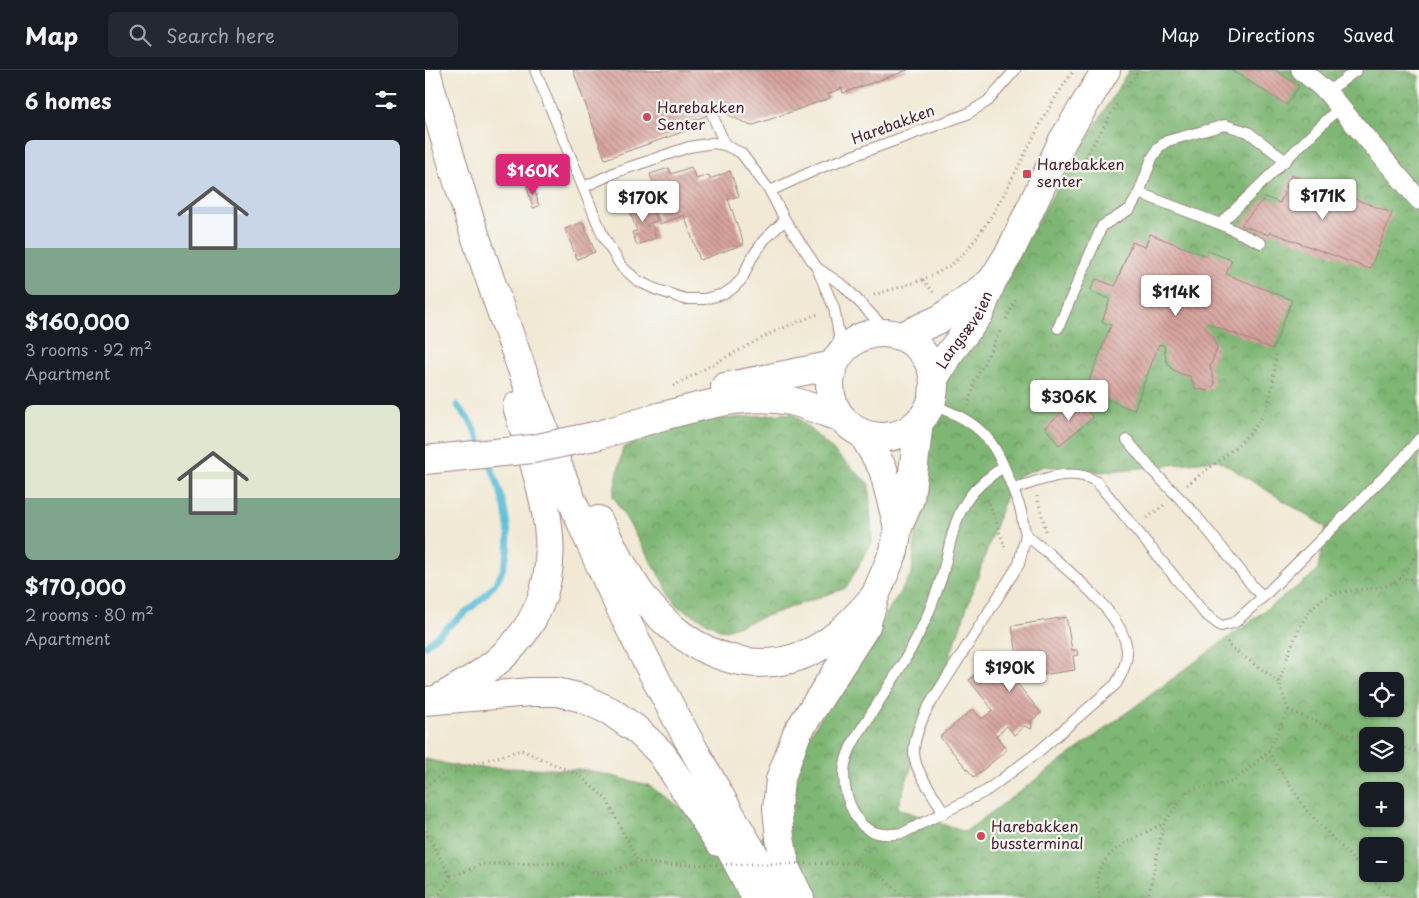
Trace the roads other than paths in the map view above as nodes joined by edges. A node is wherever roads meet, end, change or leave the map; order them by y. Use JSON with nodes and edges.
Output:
{"nodes":[{"id":1,"x":426,"y":70,"type":"edge"},
{"id":2,"x":535,"y":70,"type":"edge"},
{"id":3,"x":1015,"y":70,"type":"edge"},
{"id":4,"x":1106,"y":70,"type":"edge"},
{"id":5,"x":1301,"y":70,"type":"edge"},
{"id":6,"x":1357,"y":70,"type":"edge"},
{"id":7,"x":1327,"y":92,"type":"junction"},
{"id":8,"x":1340,"y":107,"type":"junction"},
{"id":9,"x":712,"y":114,"type":"dead end"},
{"id":10,"x":425,"y":130,"type":"edge"},
{"id":11,"x":725,"y":145,"type":"junction"},
{"id":12,"x":1286,"y":162,"type":"junction"},
{"id":13,"x":584,"y":187,"type":"junction"},
{"id":14,"x":770,"y":191,"type":"junction"},
{"id":15,"x":1139,"y":193,"type":"junction"},
{"id":16,"x":1419,"y":200,"type":"edge"},
{"id":17,"x":785,"y":220,"type":"junction"},
{"id":18,"x":1220,"y":224,"type":"junction"},
{"id":19,"x":1261,"y":243,"type":"dead end"},
{"id":20,"x":817,"y":268,"type":"junction"},
{"id":21,"x":992,"y":281,"type":"junction"},
{"id":22,"x":1058,"y":328,"type":"dead end"},
{"id":23,"x":895,"y":335,"type":"junction"},
{"id":24,"x":838,"y":358,"type":"junction"},
{"id":25,"x":524,"y":374,"type":"junction"},
{"id":26,"x":928,"y":402,"type":"junction"},
{"id":27,"x":661,"y":403,"type":"junction"},
{"id":28,"x":517,"y":406,"type":"junction"},
{"id":29,"x":852,"y":426,"type":"junction"},
{"id":30,"x":1419,"y":439,"type":"edge"},
{"id":31,"x":1127,"y":440,"type":"dead end"},
{"id":32,"x":425,"y":446,"type":"edge"},
{"id":33,"x":425,"y":460,"type":"edge"},
{"id":34,"x":1003,"y":467,"type":"junction"},
{"id":35,"x":1011,"y":485,"type":"junction"},
{"id":36,"x":898,"y":527,"type":"junction"},
{"id":37,"x":1026,"y":534,"type":"junction"},
{"id":38,"x":875,"y":596,"type":"junction"},
{"id":39,"x":1264,"y":596,"type":"junction"},
{"id":40,"x":431,"y":700,"type":"edge"},
{"id":41,"x":944,"y":813,"type":"junction"},
{"id":42,"x":756,"y":898,"type":"edge"},
{"id":43,"x":781,"y":898,"type":"edge"},
{"id":44,"x":800,"y":898,"type":"edge"}],
"edges":[{"from":1,"to":25,"type":"main road"},
{"from":2,"to":13,"type":"lane"},
{"from":3,"to":14,"type":"lane","name":"Harebakken"},
{"from":4,"to":21,"type":"main road","name":"Langsæveien"},
{"from":5,"to":7,"type":"street"},
{"from":6,"to":7,"type":"lane"},
{"from":7,"to":8,"type":"street"},
{"from":8,"to":12,"type":"lane"},
{"from":8,"to":16,"type":"street"},
{"from":9,"to":11,"type":"lane"},
{"from":10,"to":28,"type":"main road"},
{"from":11,"to":13,"type":"lane"},
{"from":11,"to":14,"type":"lane"},
{"from":12,"to":15,"type":"lane"},
{"from":12,"to":18,"type":"lane"},
{"from":13,"to":17,"type":"lane"},
{"from":14,"to":17,"type":"lane"},
{"from":15,"to":18,"type":"lane"},
{"from":15,"to":22,"type":"lane"},
{"from":17,"to":20,"type":"lane"},
{"from":18,"to":19,"type":"lane"},
{"from":20,"to":23,"type":"lane"},
{"from":20,"to":24,"type":"lane"},
{"from":21,"to":23,"type":"main road","name":"Langsæveien"},
{"from":21,"to":26,"type":"main road","name":"Langsæveien"},
{"from":23,"to":24,"type":"main road"},
{"from":23,"to":26,"type":"main road"},
{"from":24,"to":27,"type":"main road"},
{"from":24,"to":29,"type":"main road"},
{"from":25,"to":38,"type":"main road"},
{"from":25,"to":43,"type":"main road"},
{"from":26,"to":29,"type":"main road"},
{"from":26,"to":34,"type":"lane"},
{"from":26,"to":36,"type":"main road"},
{"from":27,"to":29,"type":"main road"},
{"from":27,"to":32,"type":"main road"},
{"from":27,"to":33,"type":"main road","bridge":true},
{"from":28,"to":40,"type":"main road"},
{"from":28,"to":42,"type":"main road"},
{"from":29,"to":36,"type":"main road"},
{"from":30,"to":39,"type":"lane"},
{"from":31,"to":39,"type":"lane"},
{"from":34,"to":35,"type":"lane"},
{"from":34,"to":41,"type":"lane"},
{"from":35,"to":37,"type":"lane"},
{"from":35,"to":39,"type":"lane"},
{"from":36,"to":38,"type":"main road"},
{"from":37,"to":41,"type":"lane"},
{"from":37,"to":41,"type":"lane"},
{"from":38,"to":44,"type":"main road"},
{"from":40,"to":42,"type":"main road"}]}
